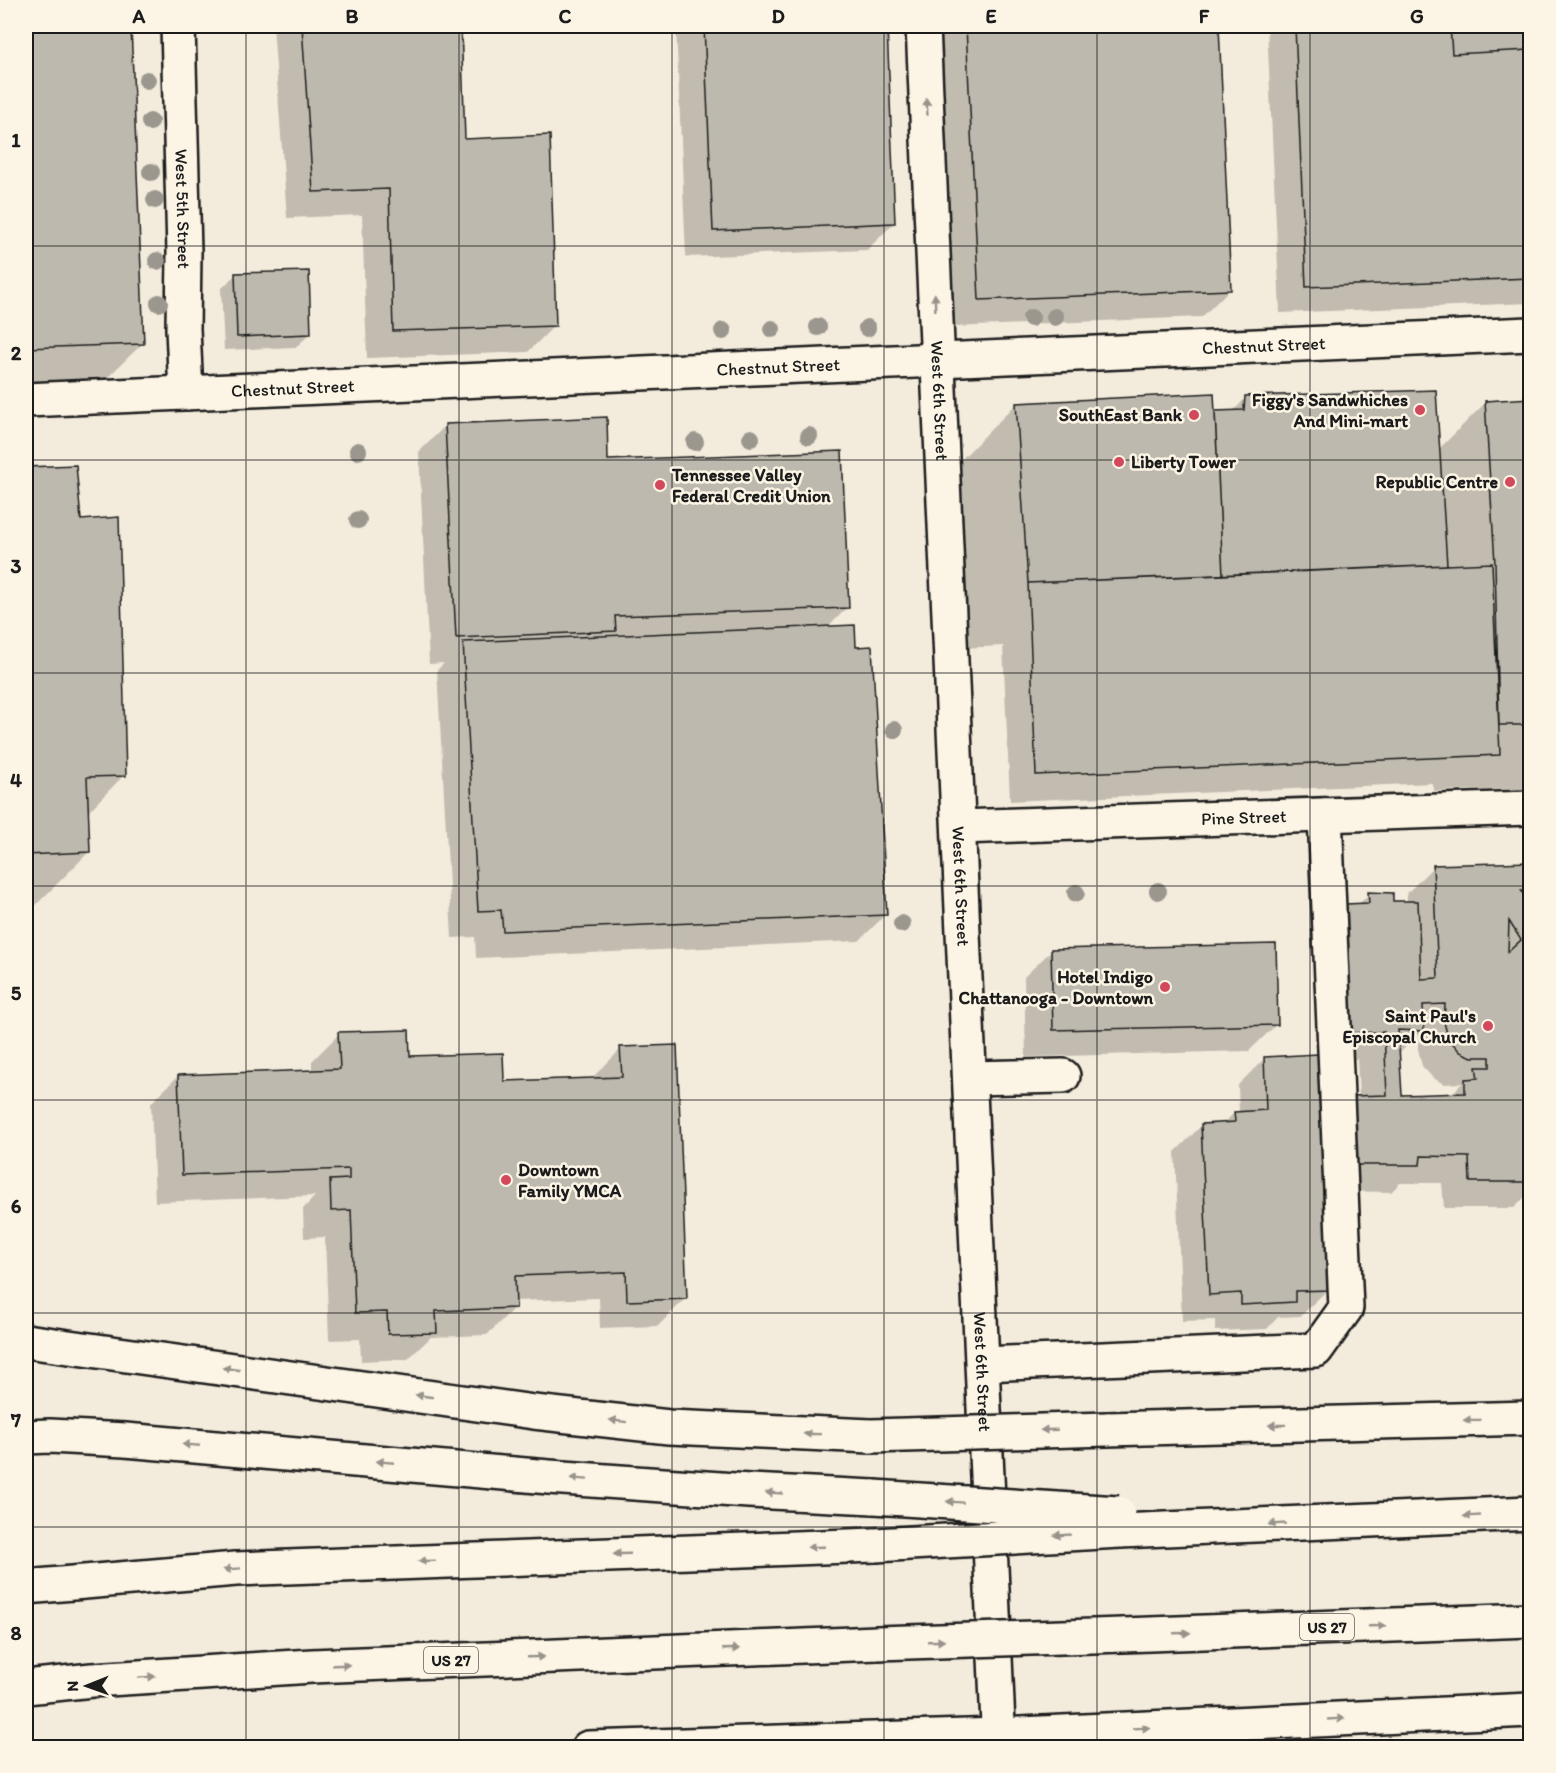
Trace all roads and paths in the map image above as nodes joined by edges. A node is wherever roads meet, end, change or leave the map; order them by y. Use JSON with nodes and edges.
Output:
{"nodes":[{"id":1,"x":178,"y":26,"type":"edge"},
{"id":2,"x":923,"y":26,"type":"edge"},
{"id":3,"x":1530,"y":334,"type":"edge"},
{"id":4,"x":938,"y":360,"type":"junction"},
{"id":5,"x":186,"y":393,"type":"junction"},
{"id":6,"x":26,"y":400,"type":"edge"},
{"id":7,"x":1530,"y":808,"type":"edge"},
{"id":8,"x":1325,"y":815,"type":"junction"},
{"id":9,"x":958,"y":827,"type":"junction"},
{"id":10,"x":1063,"y":1076,"type":"dead end"},
{"id":11,"x":970,"y":1078,"type":"junction"},
{"id":12,"x":26,"y":1341,"type":"edge"},
{"id":13,"x":982,"y":1364,"type":"junction"},
{"id":14,"x":1530,"y":1418,"type":"edge"},
{"id":15,"x":26,"y":1437,"type":"edge"},
{"id":16,"x":1530,"y":1513,"type":"edge"},
{"id":17,"x":1119,"y":1522,"type":"junction"},
{"id":18,"x":26,"y":1587,"type":"edge"},
{"id":19,"x":1530,"y":1620,"type":"edge"},
{"id":20,"x":26,"y":1687,"type":"edge"},
{"id":21,"x":1530,"y":1710,"type":"edge"},
{"id":22,"x":999,"y":1741,"type":"edge"},
{"id":23,"x":588,"y":1748,"type":"edge"}],
"edges":[{"from":1,"to":5,"type":"main road","name":"West 5th Street"},
{"from":4,"to":2,"type":"main road","name":"West 6th Street","one_way":true},
{"from":3,"to":4,"type":"main road","name":"Chestnut Street"},
{"from":4,"to":5,"type":"main road","name":"Chestnut Street"},
{"from":4,"to":9,"type":"main road","name":"West 6th Street"},
{"from":5,"to":6,"type":"main road","name":"Chestnut Street"},
{"from":7,"to":8,"type":"main road","name":"Pine Street"},
{"from":8,"to":9,"type":"main road","name":"Pine Street"},
{"from":8,"to":13,"type":"main road"},
{"from":9,"to":11,"type":"main road","name":"West 6th Street"},
{"from":10,"to":11,"type":"main road"},
{"from":11,"to":13,"type":"main road","name":"West 6th Street"},
{"from":14,"to":12,"type":"main road","one_way":true,"bridge":true},
{"from":13,"to":22,"type":"main road","name":"West 6th Street"},
{"from":17,"to":15,"type":"main road","one_way":true,"bridge":true},
{"from":16,"to":17,"type":"main road","one_way":true},
{"from":17,"to":18,"type":"main road","one_way":true,"bridge":true},
{"from":20,"to":19,"type":"main road","number":"US 27","one_way":true,"bridge":true},
{"from":22,"to":21,"type":"main road","one_way":true},
{"from":22,"to":23,"type":"main road"}]}
